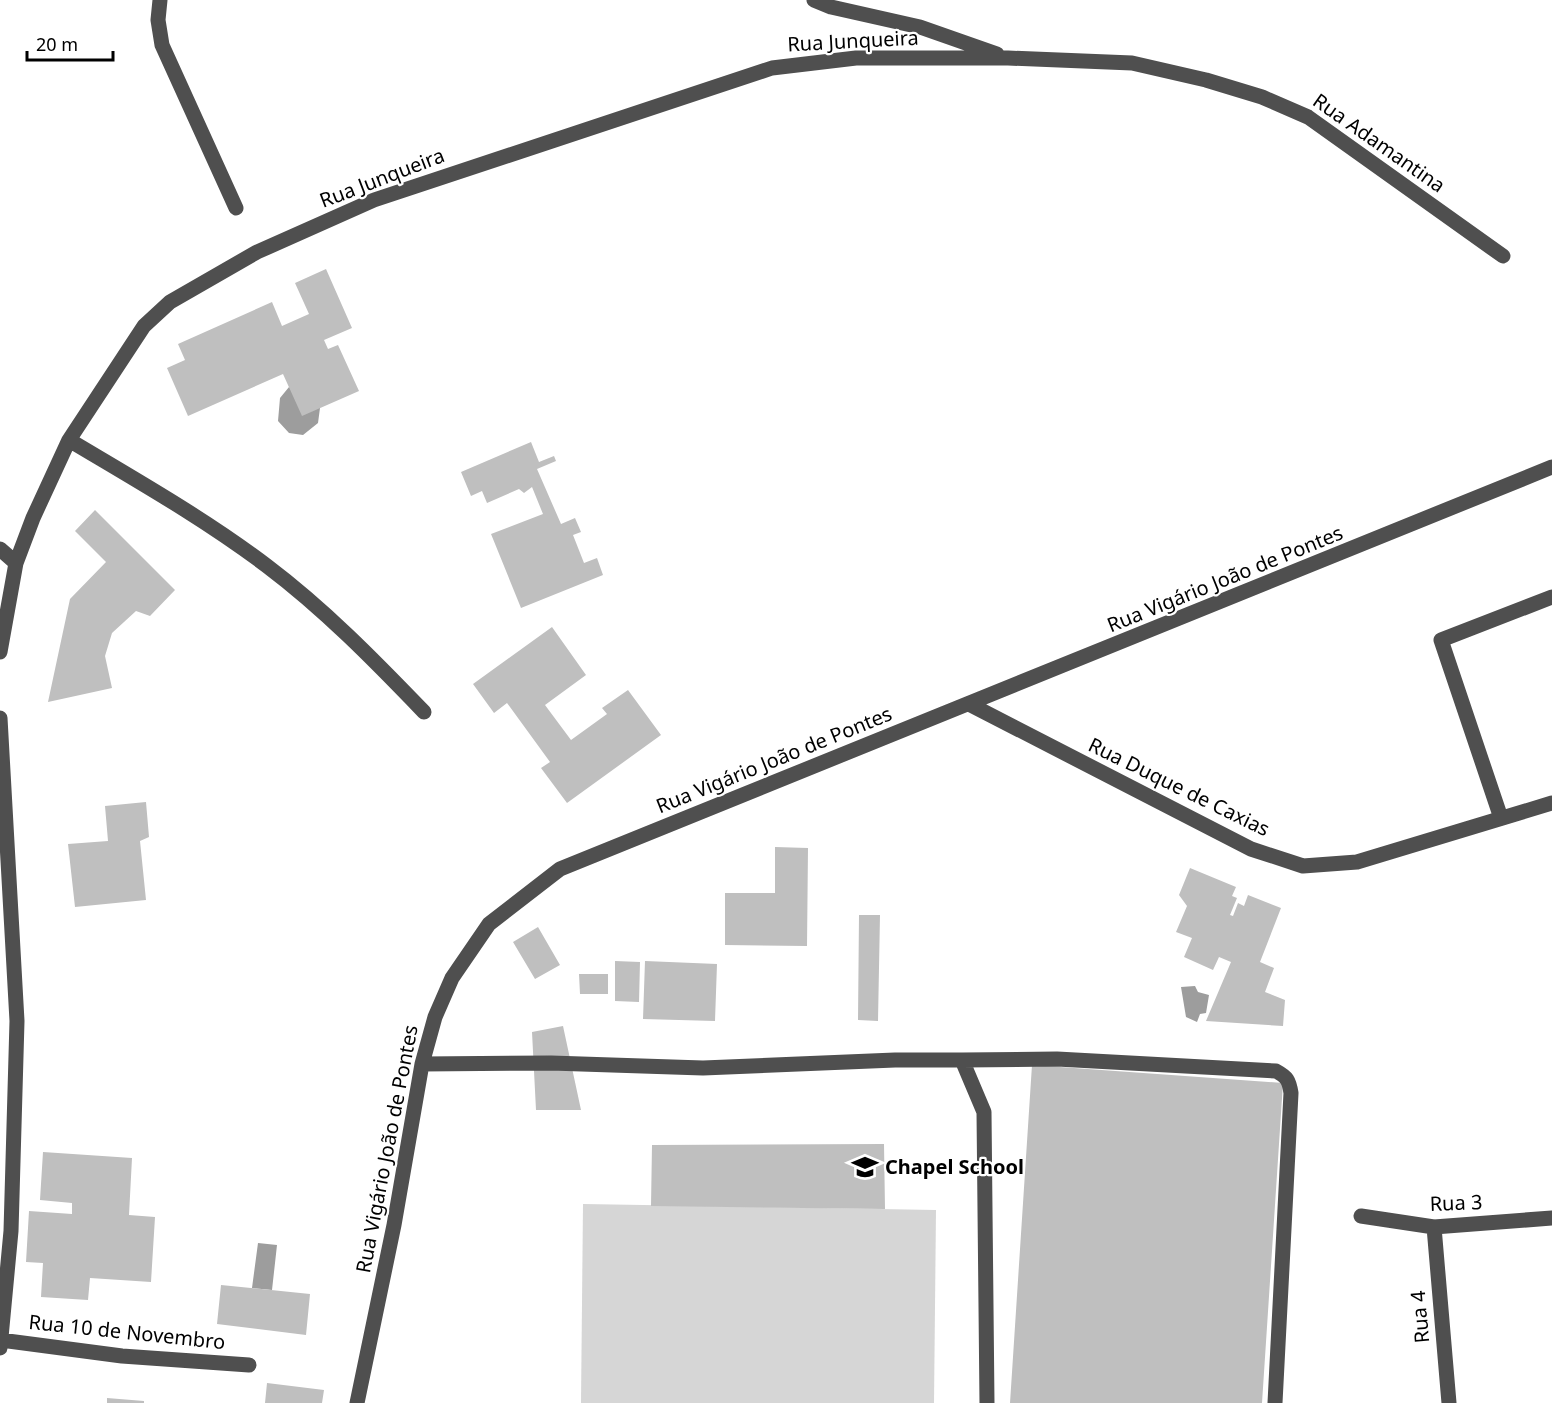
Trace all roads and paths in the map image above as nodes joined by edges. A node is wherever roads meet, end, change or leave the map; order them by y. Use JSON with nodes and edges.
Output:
{"nodes":[{"id":1,"x":160,"y":0,"type":"edge"},
{"id":2,"x":814,"y":0,"type":"edge"},
{"id":3,"x":1008,"y":58,"type":"junction"},
{"id":4,"x":236,"y":208,"type":"dead end"},
{"id":5,"x":1503,"y":256,"type":"dead end"},
{"id":6,"x":69,"y":440,"type":"junction"},
{"id":7,"x":1552,"y":467,"type":"edge"},
{"id":8,"x":0,"y":549,"type":"edge"},
{"id":9,"x":16,"y":563,"type":"junction"},
{"id":10,"x":1552,"y":597,"type":"edge"},
{"id":11,"x":0,"y":652,"type":"edge"},
{"id":12,"x":969,"y":704,"type":"junction"},
{"id":13,"x":424,"y":712,"type":"dead end"},
{"id":14,"x":0,"y":718,"type":"edge"},
{"id":15,"x":1552,"y":803,"type":"edge"},
{"id":16,"x":1501,"y":818,"type":"junction"},
{"id":17,"x":962,"y":1060,"type":"junction"},
{"id":18,"x":422,"y":1064,"type":"junction"},
{"id":19,"x":1362,"y":1216,"type":"dead end"},
{"id":20,"x":1552,"y":1218,"type":"edge"},
{"id":21,"x":1434,"y":1227,"type":"junction"},
{"id":22,"x":0,"y":1340,"type":"edge"},
{"id":23,"x":0,"y":1348,"type":"edge"},
{"id":24,"x":249,"y":1365,"type":"dead end"},
{"id":25,"x":357,"y":1403,"type":"edge"},
{"id":26,"x":987,"y":1403,"type":"edge"},
{"id":27,"x":1275,"y":1403,"type":"edge"},
{"id":28,"x":1449,"y":1403,"type":"edge"}],
"edges":[{"from":1,"to":4,"type":"street"},
{"from":2,"to":3,"type":"street"},
{"from":3,"to":5,"type":"street","name":"Rua Adamantina"},
{"from":3,"to":6,"type":"street","name":"Rua Junqueira"},
{"from":6,"to":9,"type":"street","name":"Rua Junqueira"},
{"from":6,"to":13,"type":"street"},
{"from":7,"to":12,"type":"street","name":"Rua Vigário João de Pontes"},
{"from":8,"to":9,"type":"street"},
{"from":9,"to":11,"type":"street","name":"Rua Junqueira"},
{"from":10,"to":16,"type":"street"},
{"from":12,"to":16,"type":"street","name":"Rua Duque de Caxias"},
{"from":12,"to":18,"type":"street","name":"Rua Vigário João de Pontes"},
{"from":14,"to":22,"type":"street"},
{"from":15,"to":16,"type":"street","name":"Rua Duque de Caxias"},
{"from":17,"to":18,"type":"street"},
{"from":17,"to":26,"type":"street"},
{"from":17,"to":27,"type":"street"},
{"from":18,"to":25,"type":"street","name":"Rua Vigário João de Pontes"},
{"from":19,"to":21,"type":"street","name":"Rua 3"},
{"from":20,"to":21,"type":"street","name":"Rua 3"},
{"from":21,"to":28,"type":"street","name":"Rua 4"},
{"from":22,"to":23,"type":"street"},
{"from":22,"to":24,"type":"street","name":"Rua 10 de Novembro"}]}
